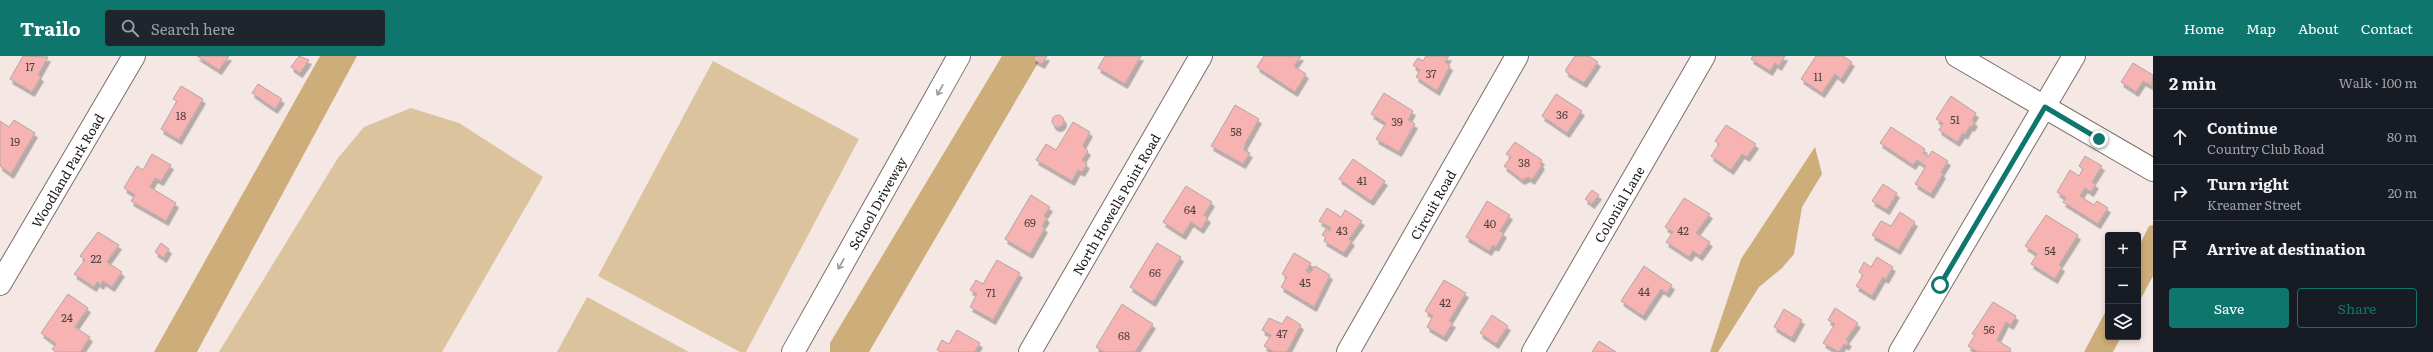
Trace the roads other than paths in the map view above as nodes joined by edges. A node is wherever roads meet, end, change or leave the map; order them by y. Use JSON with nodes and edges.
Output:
{"nodes":[{"id":1,"x":134,"y":56,"type":"edge"},
{"id":2,"x":959,"y":56,"type":"edge"},
{"id":3,"x":1201,"y":56,"type":"edge"},
{"id":4,"x":1517,"y":56,"type":"edge"},
{"id":5,"x":1704,"y":56,"type":"edge"},
{"id":6,"x":1957,"y":56,"type":"edge"},
{"id":7,"x":2074,"y":56,"type":"edge"},
{"id":8,"x":2045,"y":107,"type":"junction"},
{"id":9,"x":2153,"y":170,"type":"edge"},
{"id":10,"x":0,"y":284,"type":"edge"},
{"id":11,"x":793,"y":351,"type":"edge"},
{"id":12,"x":1030,"y":352,"type":"edge"},
{"id":13,"x":1348,"y":352,"type":"edge"},
{"id":14,"x":1533,"y":352,"type":"edge"},
{"id":15,"x":1900,"y":352,"type":"edge"}],
"edges":[{"from":1,"to":10,"type":"street","name":"Woodland Park Road"},
{"from":2,"to":11,"type":"street","name":"School Driveway","one_way":true},
{"from":3,"to":12,"type":"street","name":"North Howells Point Road"},
{"from":4,"to":13,"type":"street","name":"Circuit Road"},
{"from":5,"to":14,"type":"street","name":"Colonial Lane"},
{"from":6,"to":8,"type":"street"},
{"from":7,"to":8,"type":"street"},
{"from":8,"to":9,"type":"street"},
{"from":8,"to":15,"type":"street"}]}
